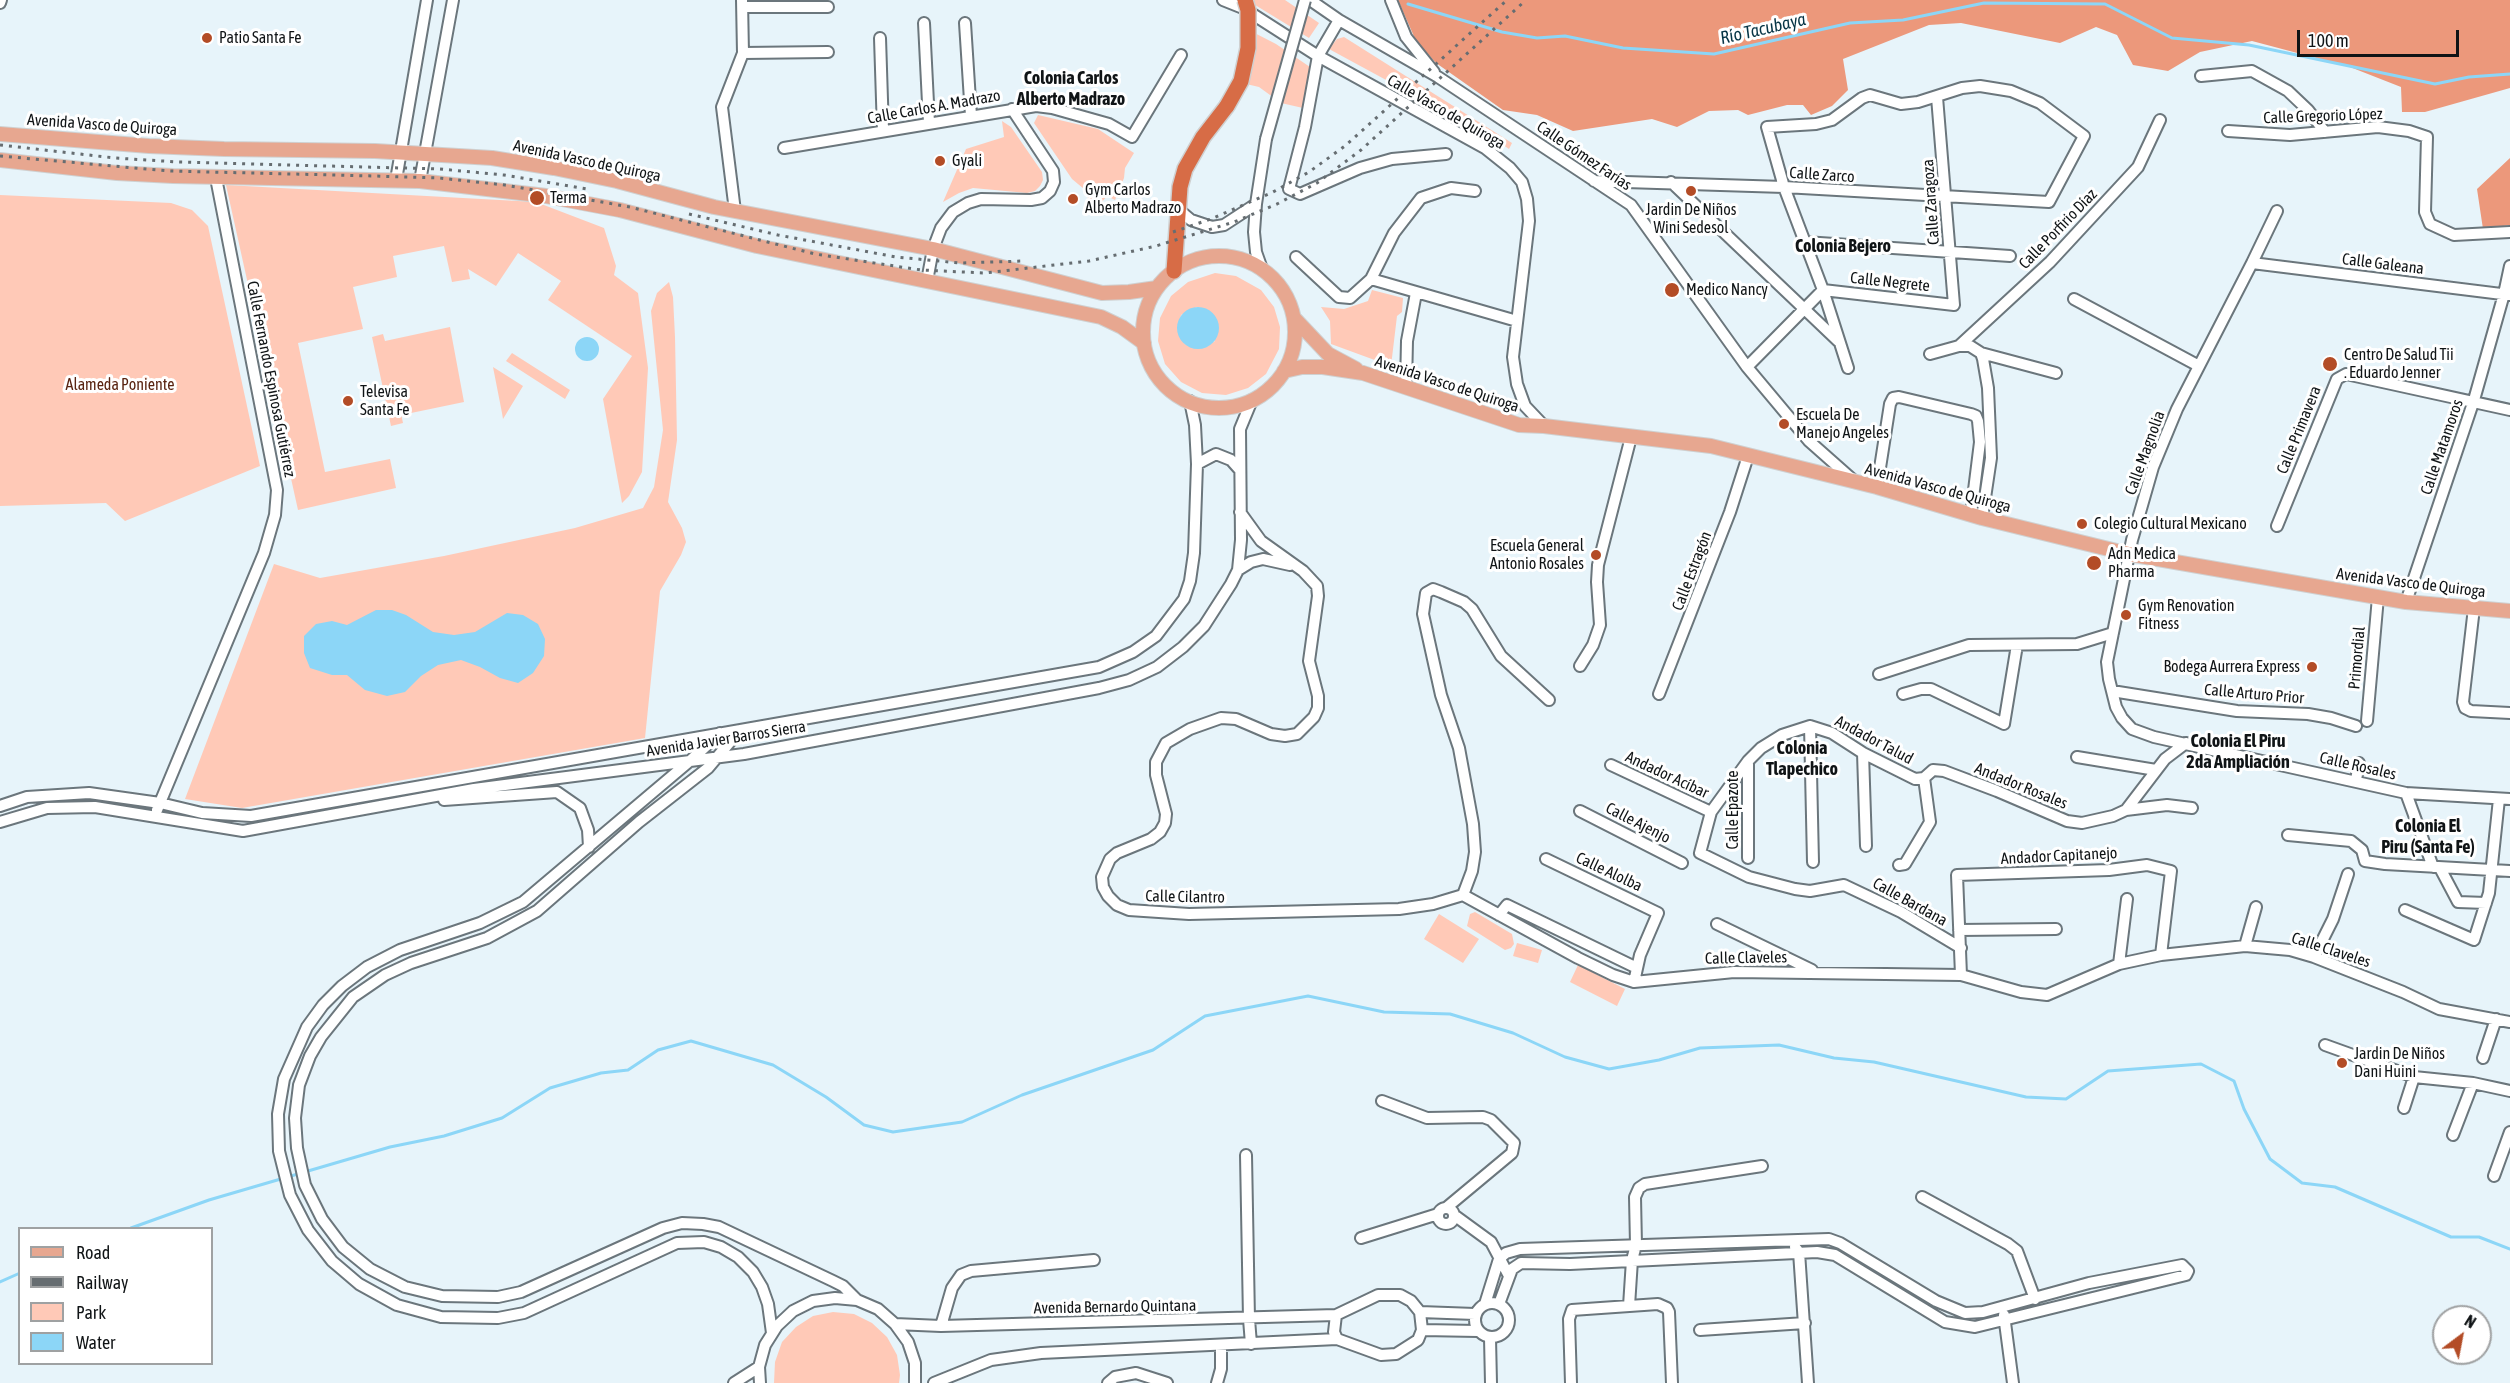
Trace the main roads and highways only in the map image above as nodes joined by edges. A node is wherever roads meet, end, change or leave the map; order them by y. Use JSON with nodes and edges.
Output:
{"nodes":[{"id":1,"x":1245,"y":0,"type":"edge"},
{"id":2,"x":0,"y":134,"type":"edge"},
{"id":3,"x":0,"y":160,"type":"edge"},
{"id":4,"x":1174,"y":271,"type":"junction"},
{"id":5,"x":1157,"y":288,"type":"junction"},
{"id":6,"x":1294,"y":318,"type":"junction"},
{"id":7,"x":1144,"y":343,"type":"junction"},
{"id":8,"x":1284,"y":371,"type":"junction"},
{"id":9,"x":1363,"y":373,"type":"junction"},
{"id":10,"x":2510,"y":611,"type":"edge"}],
"edges":[{"from":1,"to":4,"type":"highway","bridge":true},
{"from":2,"to":5,"type":"main road","name":"Avenida Vasco de Quiroga"},
{"from":3,"to":7,"type":"main road"},
{"from":4,"to":5,"type":"main road"},
{"from":4,"to":6,"type":"main road"},
{"from":5,"to":7,"type":"main road"},
{"from":6,"to":8,"type":"main road"},
{"from":6,"to":9,"type":"main road","name":"Avenida Vasco de Quiroga"},
{"from":7,"to":8,"type":"main road"},
{"from":8,"to":9,"type":"main road","name":"Avenida Vasco de Quiroga"},
{"from":9,"to":10,"type":"main road","name":"Avenida Vasco de Quiroga"}]}
